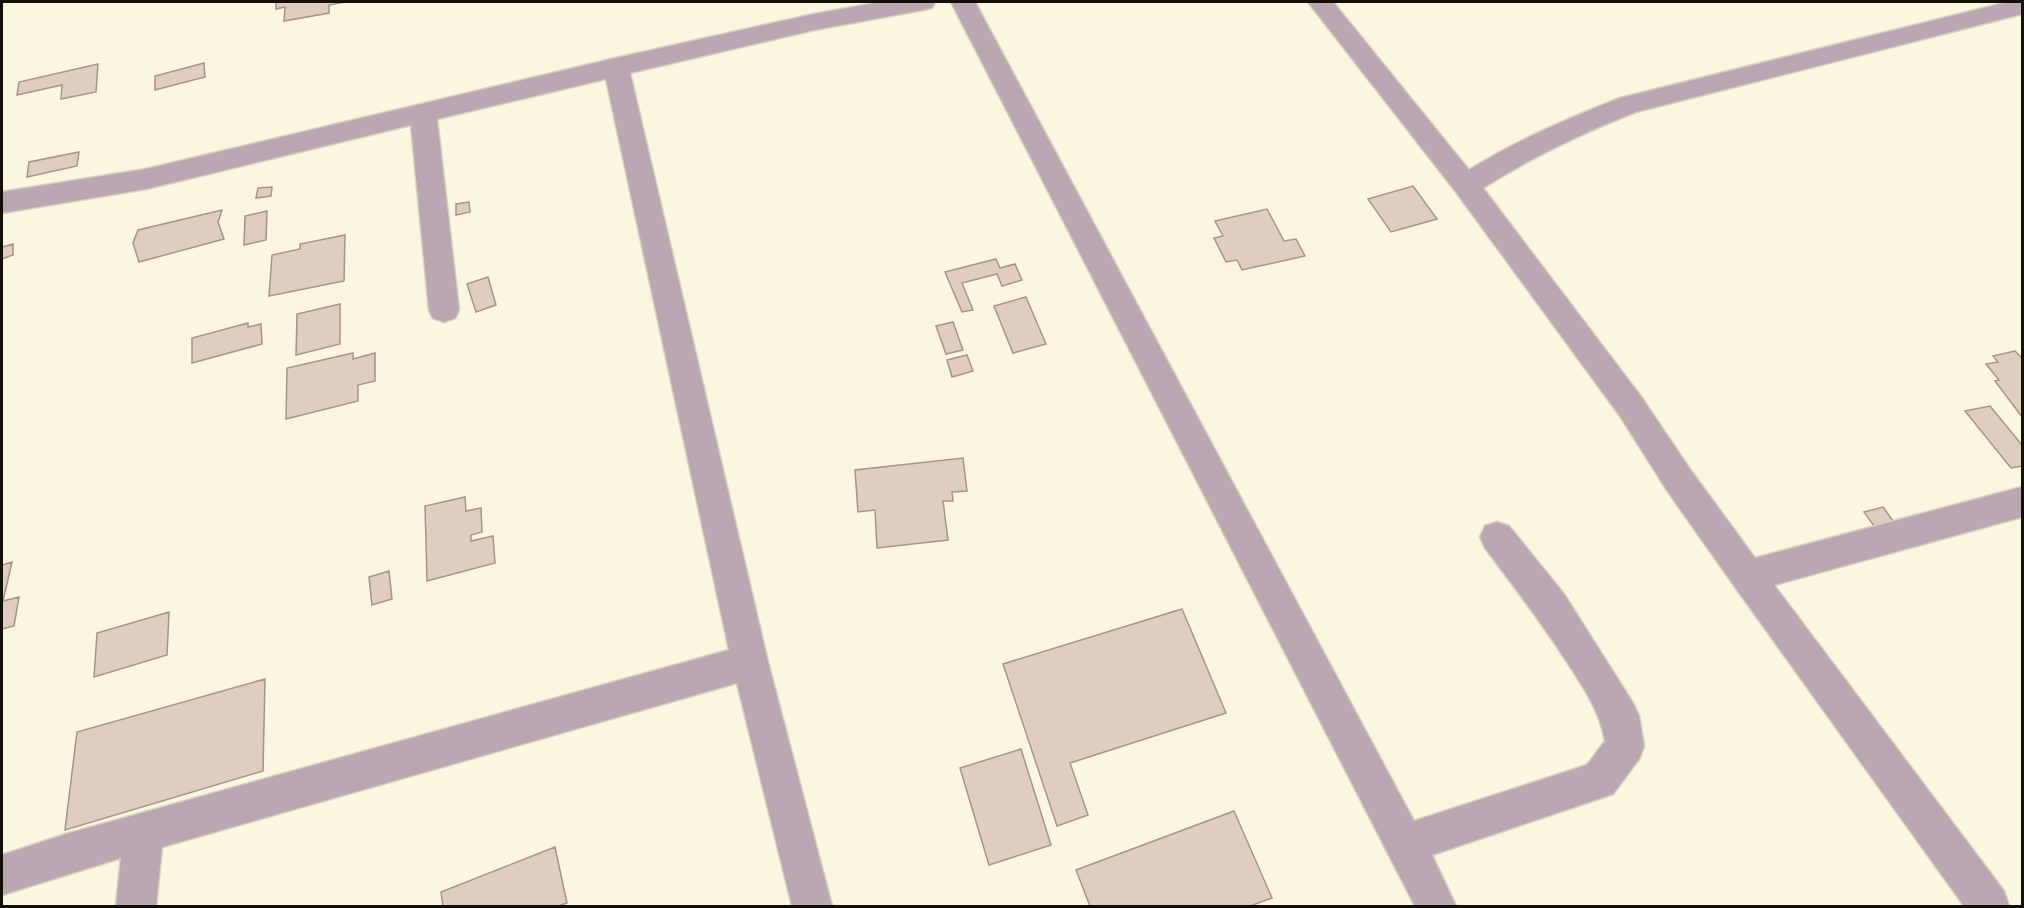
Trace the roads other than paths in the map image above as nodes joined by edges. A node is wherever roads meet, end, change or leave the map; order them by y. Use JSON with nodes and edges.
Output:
{"nodes":[{"id":1,"x":923,"y":2,"type":"edge"},
{"id":2,"x":963,"y":2,"type":"edge"},
{"id":3,"x":1320,"y":2,"type":"edge"},
{"id":4,"x":2022,"y":6,"type":"edge"},
{"id":5,"x":616,"y":67,"type":"junction"},
{"id":6,"x":423,"y":113,"type":"junction"},
{"id":7,"x":1466,"y":185,"type":"junction"},
{"id":8,"x":2,"y":202,"type":"edge"},
{"id":9,"x":444,"y":310,"type":"dead end"},
{"id":10,"x":2022,"y":502,"type":"edge"},
{"id":11,"x":1497,"y":537,"type":"dead end"},
{"id":12,"x":1747,"y":576,"type":"junction"},
{"id":13,"x":750,"y":662,"type":"junction"},
{"id":14,"x":144,"y":832,"type":"junction"},
{"id":15,"x":1405,"y":844,"type":"junction"},
{"id":16,"x":2,"y":875,"type":"edge"},
{"id":17,"x":136,"y":906,"type":"edge"},
{"id":18,"x":812,"y":906,"type":"edge"},
{"id":19,"x":1436,"y":906,"type":"edge"},
{"id":20,"x":1989,"y":906,"type":"edge"}],
"edges":[{"from":1,"to":5,"type":"street"},
{"from":2,"to":15,"type":"street"},
{"from":3,"to":7,"type":"street"},
{"from":4,"to":7,"type":"street"},
{"from":5,"to":6,"type":"street"},
{"from":5,"to":13,"type":"street"},
{"from":6,"to":8,"type":"street"},
{"from":6,"to":9,"type":"street"},
{"from":7,"to":12,"type":"street"},
{"from":10,"to":12,"type":"street"},
{"from":11,"to":15,"type":"street"},
{"from":12,"to":20,"type":"street"},
{"from":13,"to":14,"type":"street"},
{"from":13,"to":18,"type":"street"},
{"from":14,"to":16,"type":"street"},
{"from":14,"to":17,"type":"street"},
{"from":15,"to":19,"type":"street"}]}
